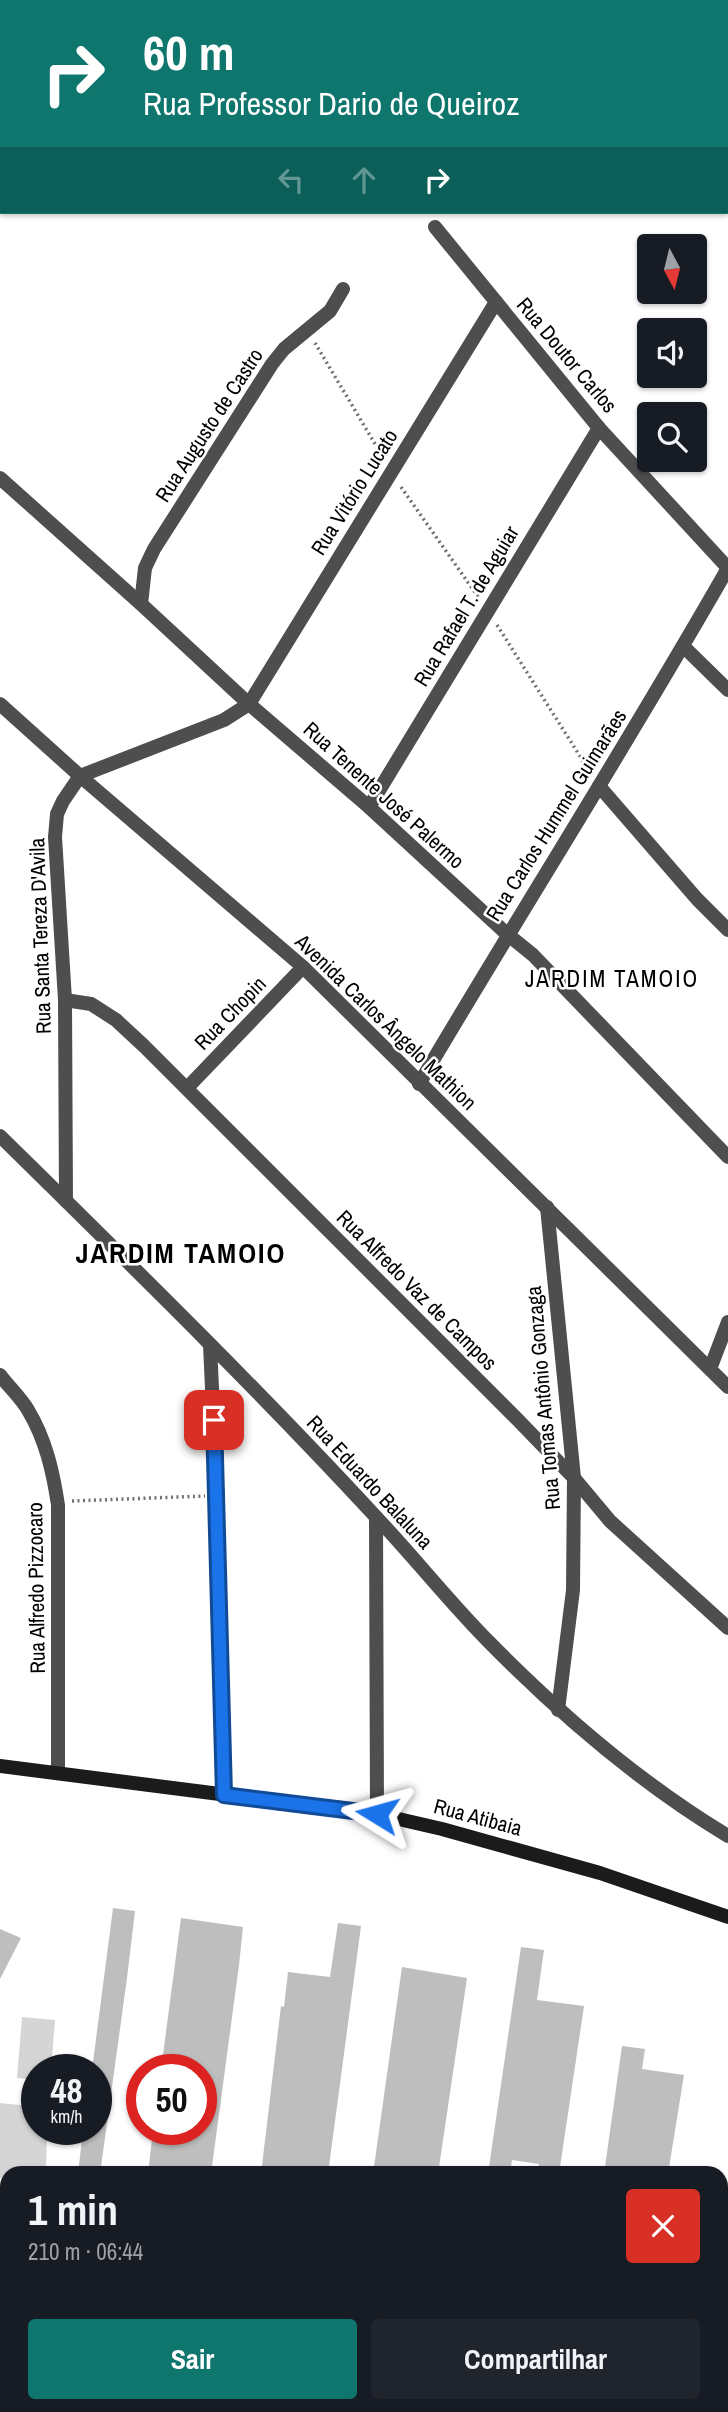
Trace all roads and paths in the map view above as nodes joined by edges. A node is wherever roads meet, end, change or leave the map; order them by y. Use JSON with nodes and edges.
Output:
{"nodes":[{"id":1,"x":435,"y":226,"type":"dead end"},
{"id":2,"x":344,"y":289,"type":"dead end"},
{"id":3,"x":496,"y":302,"type":"junction"},
{"id":4,"x":307,"y":331,"type":"junction"},
{"id":5,"x":599,"y":428,"type":"junction"},
{"id":6,"x":391,"y":472,"type":"junction"},
{"id":7,"x":0,"y":478,"type":"edge"},
{"id":8,"x":728,"y":568,"type":"edge"},
{"id":9,"x":141,"y":604,"type":"junction"},
{"id":10,"x":487,"y":611,"type":"junction"},
{"id":11,"x":684,"y":647,"type":"junction"},
{"id":12,"x":728,"y":690,"type":"edge"},
{"id":13,"x":0,"y":704,"type":"edge"},
{"id":14,"x":249,"y":704,"type":"junction"},
{"id":15,"x":80,"y":776,"type":"junction"},
{"id":16,"x":598,"y":786,"type":"junction"},
{"id":17,"x":369,"y":807,"type":"junction"},
{"id":18,"x":728,"y":930,"type":"edge"},
{"id":19,"x":507,"y":934,"type":"junction"},
{"id":20,"x":303,"y":967,"type":"junction"},
{"id":21,"x":65,"y":1000,"type":"junction"},
{"id":22,"x":419,"y":1084,"type":"junction"},
{"id":23,"x":187,"y":1088,"type":"junction"},
{"id":24,"x":0,"y":1136,"type":"edge"},
{"id":25,"x":728,"y":1157,"type":"edge"},
{"id":26,"x":66,"y":1201,"type":"junction"},
{"id":27,"x":547,"y":1207,"type":"junction"},
{"id":28,"x":728,"y":1322,"type":"edge"},
{"id":29,"x":210,"y":1345,"type":"junction"},
{"id":30,"x":710,"y":1369,"type":"junction"},
{"id":31,"x":0,"y":1376,"type":"edge"},
{"id":32,"x":728,"y":1388,"type":"edge"},
{"id":33,"x":574,"y":1478,"type":"junction"},
{"id":34,"x":217,"y":1495,"type":"junction"},
{"id":35,"x":75,"y":1500,"type":"dead end"},
{"id":36,"x":376,"y":1517,"type":"junction"},
{"id":37,"x":728,"y":1628,"type":"edge"},
{"id":38,"x":558,"y":1710,"type":"junction"},
{"id":39,"x":0,"y":1766,"type":"edge"},
{"id":40,"x":58,"y":1773,"type":"junction"},
{"id":41,"x":224,"y":1795,"type":"junction"},
{"id":42,"x":377,"y":1814,"type":"junction"},
{"id":43,"x":728,"y":1836,"type":"edge"},
{"id":44,"x":728,"y":1917,"type":"edge"}],
"edges":[{"from":1,"to":3,"type":"street","name":"Rua Doutor Carlos"},
{"from":2,"to":4,"type":"street","name":"Rua Augusto de Castro"},
{"from":3,"to":5,"type":"street","name":"Rua Doutor Carlos"},
{"from":3,"to":6,"type":"street","name":"Rua Vitório Lucato"},
{"from":4,"to":6,"type":"path"},
{"from":4,"to":9,"type":"street","name":"Rua Augusto de Castro"},
{"from":5,"to":8,"type":"street","name":"Rua Doutor Carlos"},
{"from":5,"to":10,"type":"street","name":"Rua Rafael T. de Aguiar"},
{"from":6,"to":10,"type":"path"},
{"from":6,"to":14,"type":"street","name":"Rua Vitório Lucato"},
{"from":7,"to":9,"type":"street","name":"Rua Tenente José Palermo"},
{"from":8,"to":11,"type":"street","name":"Rua Carlos Hummel Guimarães"},
{"from":9,"to":14,"type":"street","name":"Rua Tenente José Palermo"},
{"from":10,"to":16,"type":"path"},
{"from":10,"to":17,"type":"street","name":"Rua Rafael T. de Aguiar"},
{"from":11,"to":12,"type":"street"},
{"from":11,"to":16,"type":"street","name":"Rua Carlos Hummel Guimarães"},
{"from":13,"to":15,"type":"street","name":"Avenida Carlos Ângelo Mathion"},
{"from":14,"to":15,"type":"street"},
{"from":14,"to":17,"type":"street","name":"Rua Tenente José Palermo"},
{"from":15,"to":20,"type":"street","name":"Avenida Carlos Ângelo Mathion"},
{"from":15,"to":21,"type":"street","name":"Rua Santa Tereza D'Avila"},
{"from":16,"to":18,"type":"street"},
{"from":16,"to":19,"type":"street","name":"Rua Carlos Hummel Guimarães"},
{"from":17,"to":19,"type":"street","name":"Rua Tenente José Palermo"},
{"from":19,"to":22,"type":"street","name":"Rua Carlos Hummel Guimarães"},
{"from":19,"to":25,"type":"street","name":"Rua Tenente José Palermo"},
{"from":20,"to":22,"type":"street","name":"Avenida Carlos Ângelo Mathion"},
{"from":20,"to":23,"type":"street","name":"Rua Chopin"},
{"from":21,"to":23,"type":"street","name":"Rua Alfredo Vaz de Campos"},
{"from":21,"to":26,"type":"street","name":"Rua Santa Tereza D'Avila"},
{"from":22,"to":27,"type":"street","name":"Avenida Carlos Ângelo Mathion"},
{"from":23,"to":33,"type":"street","name":"Rua Alfredo Vaz de Campos"},
{"from":24,"to":26,"type":"street","name":"Rua Eduardo Balaluna"},
{"from":26,"to":29,"type":"street","name":"Rua Eduardo Balaluna"},
{"from":27,"to":30,"type":"street","name":"Avenida Carlos Ângelo Mathion"},
{"from":27,"to":33,"type":"street","name":"Rua Tomas Antônio Gonzaga"},
{"from":28,"to":30,"type":"street"},
{"from":29,"to":34,"type":"street"},
{"from":29,"to":36,"type":"street","name":"Rua Eduardo Balaluna"},
{"from":30,"to":32,"type":"street","name":"Avenida Carlos Ângelo Mathion"},
{"from":31,"to":40,"type":"street","name":"Rua Alfredo Pizzocaro"},
{"from":33,"to":37,"type":"street","name":"Rua Alfredo Vaz de Campos"},
{"from":33,"to":38,"type":"street","name":"Rua Tomas Antônio Gonzaga"},
{"from":34,"to":35,"type":"path"},
{"from":34,"to":41,"type":"street"},
{"from":36,"to":38,"type":"street","name":"Rua Eduardo Balaluna"},
{"from":36,"to":42,"type":"street"},
{"from":38,"to":43,"type":"street","name":"Rua Eduardo Balaluna"},
{"from":39,"to":40,"type":"main road","name":"Rua Atibaia"},
{"from":40,"to":41,"type":"main road","name":"Rua Atibaia"},
{"from":41,"to":42,"type":"main road","name":"Rua Atibaia"},
{"from":42,"to":44,"type":"main road","name":"Rua Atibaia"}]}
